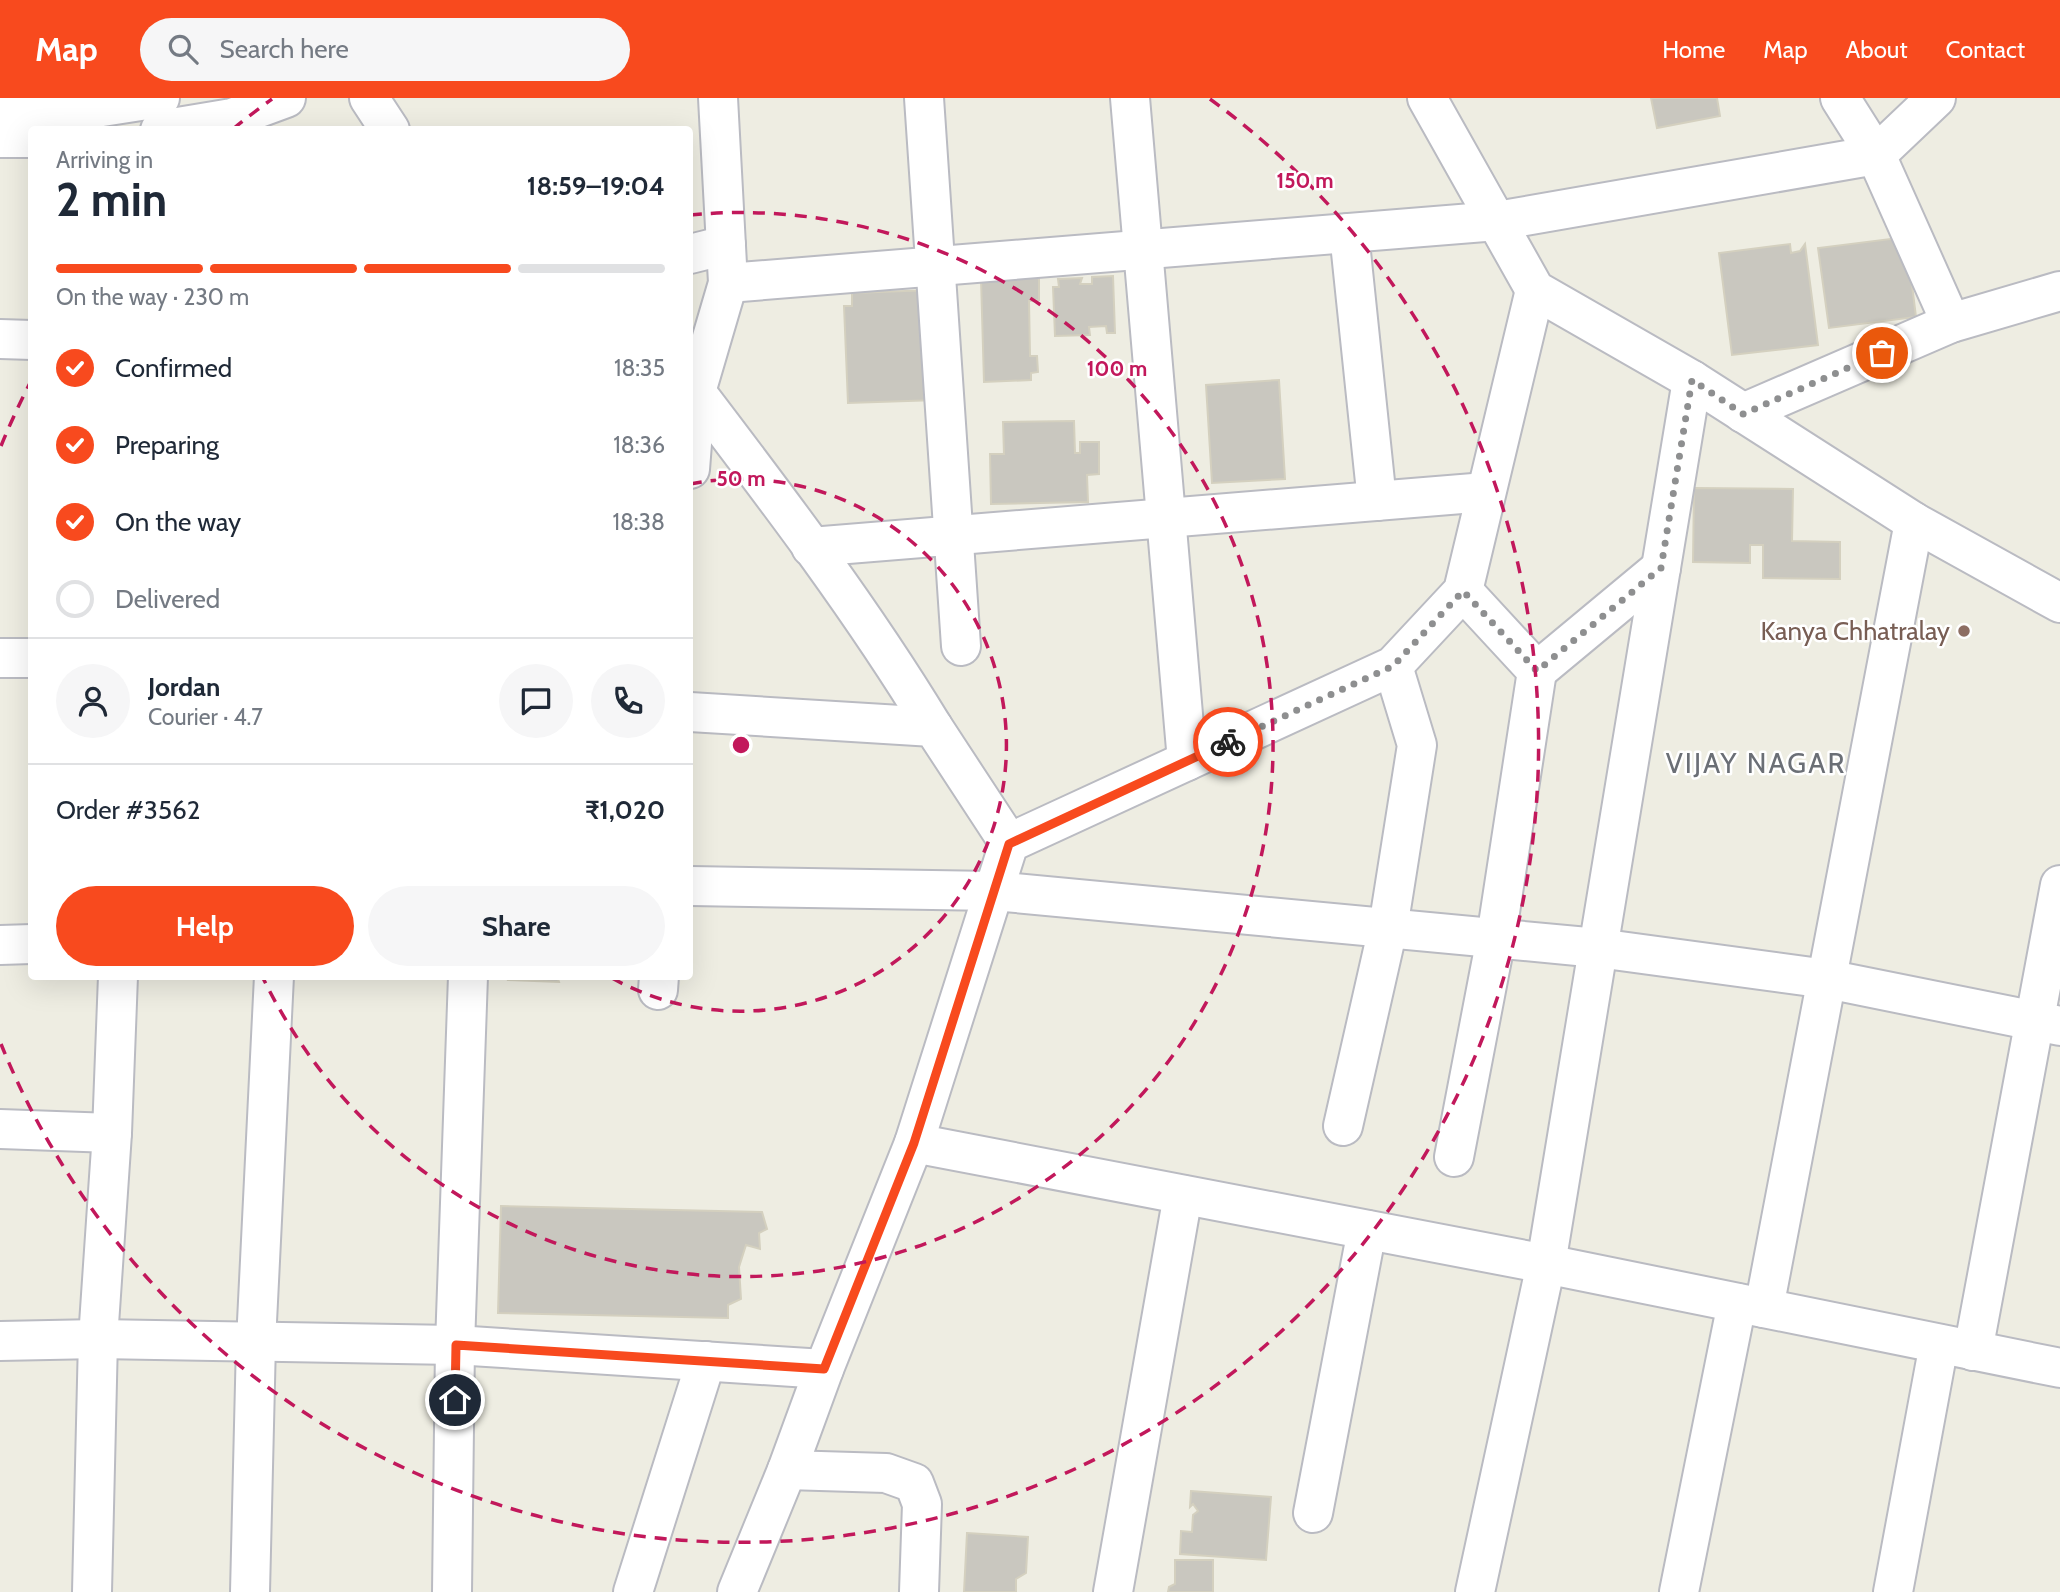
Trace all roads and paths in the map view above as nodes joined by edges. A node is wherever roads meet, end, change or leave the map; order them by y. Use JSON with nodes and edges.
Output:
{"nodes":[{"id":1,"x":160,"y":98,"type":"edge"},
{"id":2,"x":286,"y":98,"type":"edge"},
{"id":3,"x":369,"y":98,"type":"edge"},
{"id":4,"x":718,"y":98,"type":"edge"},
{"id":5,"x":924,"y":98,"type":"edge"},
{"id":6,"x":1130,"y":98,"type":"edge"},
{"id":7,"x":1427,"y":98,"type":"edge"},
{"id":8,"x":1840,"y":98,"type":"edge"},
{"id":9,"x":1936,"y":98,"type":"edge"},
{"id":10,"x":0,"y":107,"type":"edge"},
{"id":11,"x":102,"y":112,"type":"edge"},
{"id":12,"x":184,"y":126,"type":"edge"},
{"id":13,"x":387,"y":126,"type":"edge"},
{"id":14,"x":0,"y":138,"type":"edge"},
{"id":15,"x":28,"y":138,"type":"edge"},
{"id":16,"x":1876,"y":155,"type":"junction"},
{"id":17,"x":1497,"y":221,"type":"junction"},
{"id":18,"x":1349,"y":233,"type":"junction"},
{"id":19,"x":726,"y":245,"type":"junction"},
{"id":20,"x":1143,"y":250,"type":"junction"},
{"id":21,"x":693,"y":253,"type":"edge"},
{"id":22,"x":936,"y":266,"type":"junction"},
{"id":23,"x":728,"y":283,"type":"junction"},
{"id":24,"x":1535,"y":290,"type":"junction"},
{"id":25,"x":2060,"y":291,"type":"edge"},
{"id":26,"x":1951,"y":323,"type":"junction"},
{"id":27,"x":0,"y":339,"type":"edge"},
{"id":28,"x":28,"y":340,"type":"edge"},
{"id":29,"x":1692,"y":380,"type":"junction"},
{"id":30,"x":696,"y":392,"type":"junction"},
{"id":31,"x":1743,"y":414,"type":"junction"},
{"id":32,"x":693,"y":430,"type":"edge"},
{"id":33,"x":1486,"y":492,"type":"junction"},
{"id":34,"x":1377,"y":501,"type":"junction"},
{"id":35,"x":1166,"y":519,"type":"junction"},
{"id":36,"x":1914,"y":522,"type":"junction"},
{"id":37,"x":954,"y":537,"type":"junction"},
{"id":38,"x":811,"y":547,"type":"junction"},
{"id":39,"x":1661,"y":568,"type":"junction"},
{"id":40,"x":1463,"y":591,"type":"junction"},
{"id":41,"x":2060,"y":603,"type":"edge"},
{"id":42,"x":961,"y":646,"type":"dead end"},
{"id":43,"x":0,"y":658,"type":"edge"},
{"id":44,"x":28,"y":658,"type":"edge"},
{"id":45,"x":1393,"y":666,"type":"junction"},
{"id":46,"x":1537,"y":671,"type":"junction"},
{"id":47,"x":693,"y":712,"type":"edge"},
{"id":48,"x":933,"y":727,"type":"junction"},
{"id":49,"x":1187,"y":761,"type":"junction"},
{"id":50,"x":1009,"y":844,"type":"junction"},
{"id":51,"x":2060,"y":885,"type":"edge"},
{"id":52,"x":693,"y":886,"type":"edge"},
{"id":53,"x":994,"y":891,"type":"junction"},
{"id":54,"x":1388,"y":928,"type":"junction"},
{"id":55,"x":1496,"y":938,"type":"junction"},
{"id":56,"x":28,"y":944,"type":"edge"},
{"id":57,"x":0,"y":945,"type":"edge"},
{"id":58,"x":1598,"y":948,"type":"junction"},
{"id":59,"x":1827,"y":979,"type":"junction"},
{"id":60,"x":118,"y":980,"type":"edge"},
{"id":61,"x":274,"y":980,"type":"edge"},
{"id":62,"x":468,"y":980,"type":"edge"},
{"id":63,"x":2047,"y":1024,"type":"edge"},
{"id":64,"x":1343,"y":1126,"type":"dead end"},
{"id":65,"x":0,"y":1129,"type":"edge"},
{"id":66,"x":112,"y":1133,"type":"junction"},
{"id":67,"x":914,"y":1143,"type":"junction"},
{"id":68,"x":1454,"y":1157,"type":"dead end"},
{"id":69,"x":1183,"y":1195,"type":"junction"},
{"id":70,"x":1367,"y":1230,"type":"junction"},
{"id":71,"x":1546,"y":1264,"type":"junction"},
{"id":72,"x":1751,"y":1306,"type":"junction"},
{"id":73,"x":98,"y":1339,"type":"junction"},
{"id":74,"x":0,"y":1341,"type":"edge"},
{"id":75,"x":257,"y":1342,"type":"junction"},
{"id":76,"x":456,"y":1345,"type":"junction"},
{"id":77,"x":1956,"y":1347,"type":"junction"},
{"id":78,"x":706,"y":1361,"type":"junction"},
{"id":79,"x":2060,"y":1368,"type":"edge"},
{"id":80,"x":824,"y":1369,"type":"junction"},
{"id":81,"x":787,"y":1470,"type":"junction"},
{"id":82,"x":1313,"y":1513,"type":"dead end"},
{"id":83,"x":92,"y":1592,"type":"edge"},
{"id":84,"x":250,"y":1592,"type":"edge"},
{"id":85,"x":452,"y":1592,"type":"edge"},
{"id":86,"x":633,"y":1592,"type":"edge"},
{"id":87,"x":737,"y":1592,"type":"edge"},
{"id":88,"x":919,"y":1592,"type":"edge"},
{"id":89,"x":1113,"y":1592,"type":"edge"},
{"id":90,"x":1475,"y":1592,"type":"edge"},
{"id":91,"x":1679,"y":1592,"type":"edge"},
{"id":92,"x":1893,"y":1592,"type":"edge"}],
"edges":[{"from":1,"to":11,"type":"street"},
{"from":2,"to":12,"type":"street"},
{"from":3,"to":13,"type":"street"},
{"from":4,"to":19,"type":"street"},
{"from":5,"to":22,"type":"street"},
{"from":6,"to":20,"type":"street"},
{"from":7,"to":17,"type":"street"},
{"from":8,"to":16,"type":"street"},
{"from":9,"to":16,"type":"street"},
{"from":10,"to":11,"type":"street"},
{"from":14,"to":15,"type":"street"},
{"from":16,"to":17,"type":"street"},
{"from":16,"to":26,"type":"street"},
{"from":17,"to":18,"type":"street"},
{"from":17,"to":24,"type":"street"},
{"from":18,"to":20,"type":"street"},
{"from":18,"to":34,"type":"street"},
{"from":19,"to":21,"type":"street"},
{"from":19,"to":23,"type":"street"},
{"from":20,"to":22,"type":"street"},
{"from":20,"to":35,"type":"street"},
{"from":22,"to":23,"type":"street"},
{"from":22,"to":37,"type":"street"},
{"from":23,"to":30,"type":"street"},
{"from":24,"to":29,"type":"street"},
{"from":24,"to":33,"type":"street"},
{"from":25,"to":26,"type":"street"},
{"from":26,"to":31,"type":"street"},
{"from":27,"to":28,"type":"street"},
{"from":29,"to":31,"type":"street"},
{"from":29,"to":39,"type":"street"},
{"from":30,"to":32,"type":"street"},
{"from":30,"to":38,"type":"street"},
{"from":31,"to":36,"type":"street"},
{"from":33,"to":34,"type":"street"},
{"from":33,"to":40,"type":"street"},
{"from":34,"to":35,"type":"street"},
{"from":35,"to":37,"type":"street"},
{"from":35,"to":49,"type":"street"},
{"from":36,"to":41,"type":"street"},
{"from":36,"to":59,"type":"street"},
{"from":37,"to":38,"type":"street"},
{"from":37,"to":42,"type":"street"},
{"from":38,"to":48,"type":"street"},
{"from":39,"to":46,"type":"street"},
{"from":39,"to":58,"type":"street"},
{"from":40,"to":45,"type":"street"},
{"from":40,"to":46,"type":"street"},
{"from":43,"to":44,"type":"street"},
{"from":45,"to":49,"type":"street"},
{"from":45,"to":54,"type":"street"},
{"from":46,"to":55,"type":"street"},
{"from":47,"to":48,"type":"street"},
{"from":48,"to":50,"type":"street"},
{"from":49,"to":50,"type":"street"},
{"from":50,"to":53,"type":"street"},
{"from":51,"to":63,"type":"street"},
{"from":52,"to":53,"type":"street"},
{"from":53,"to":54,"type":"street"},
{"from":53,"to":67,"type":"street"},
{"from":54,"to":55,"type":"street"},
{"from":54,"to":64,"type":"street"},
{"from":55,"to":58,"type":"street"},
{"from":55,"to":68,"type":"street"},
{"from":56,"to":57,"type":"street"},
{"from":58,"to":59,"type":"street"},
{"from":58,"to":71,"type":"street"},
{"from":59,"to":63,"type":"street"},
{"from":59,"to":72,"type":"street"},
{"from":60,"to":66,"type":"street"},
{"from":61,"to":75,"type":"street"},
{"from":62,"to":76,"type":"street"},
{"from":63,"to":77,"type":"street"},
{"from":65,"to":66,"type":"street"},
{"from":66,"to":73,"type":"street"},
{"from":67,"to":69,"type":"street"},
{"from":67,"to":80,"type":"street"},
{"from":69,"to":70,"type":"street"},
{"from":69,"to":89,"type":"street"},
{"from":70,"to":71,"type":"street"},
{"from":70,"to":82,"type":"street"},
{"from":71,"to":72,"type":"street"},
{"from":71,"to":90,"type":"street"},
{"from":72,"to":77,"type":"street"},
{"from":72,"to":91,"type":"street"},
{"from":73,"to":74,"type":"street"},
{"from":73,"to":75,"type":"street"},
{"from":73,"to":83,"type":"street"},
{"from":75,"to":76,"type":"street"},
{"from":75,"to":84,"type":"street"},
{"from":76,"to":78,"type":"street"},
{"from":76,"to":85,"type":"street"},
{"from":77,"to":79,"type":"street"},
{"from":77,"to":92,"type":"street"},
{"from":78,"to":80,"type":"street"},
{"from":78,"to":86,"type":"street"},
{"from":80,"to":81,"type":"street"},
{"from":81,"to":87,"type":"street"},
{"from":81,"to":88,"type":"street"}]}
